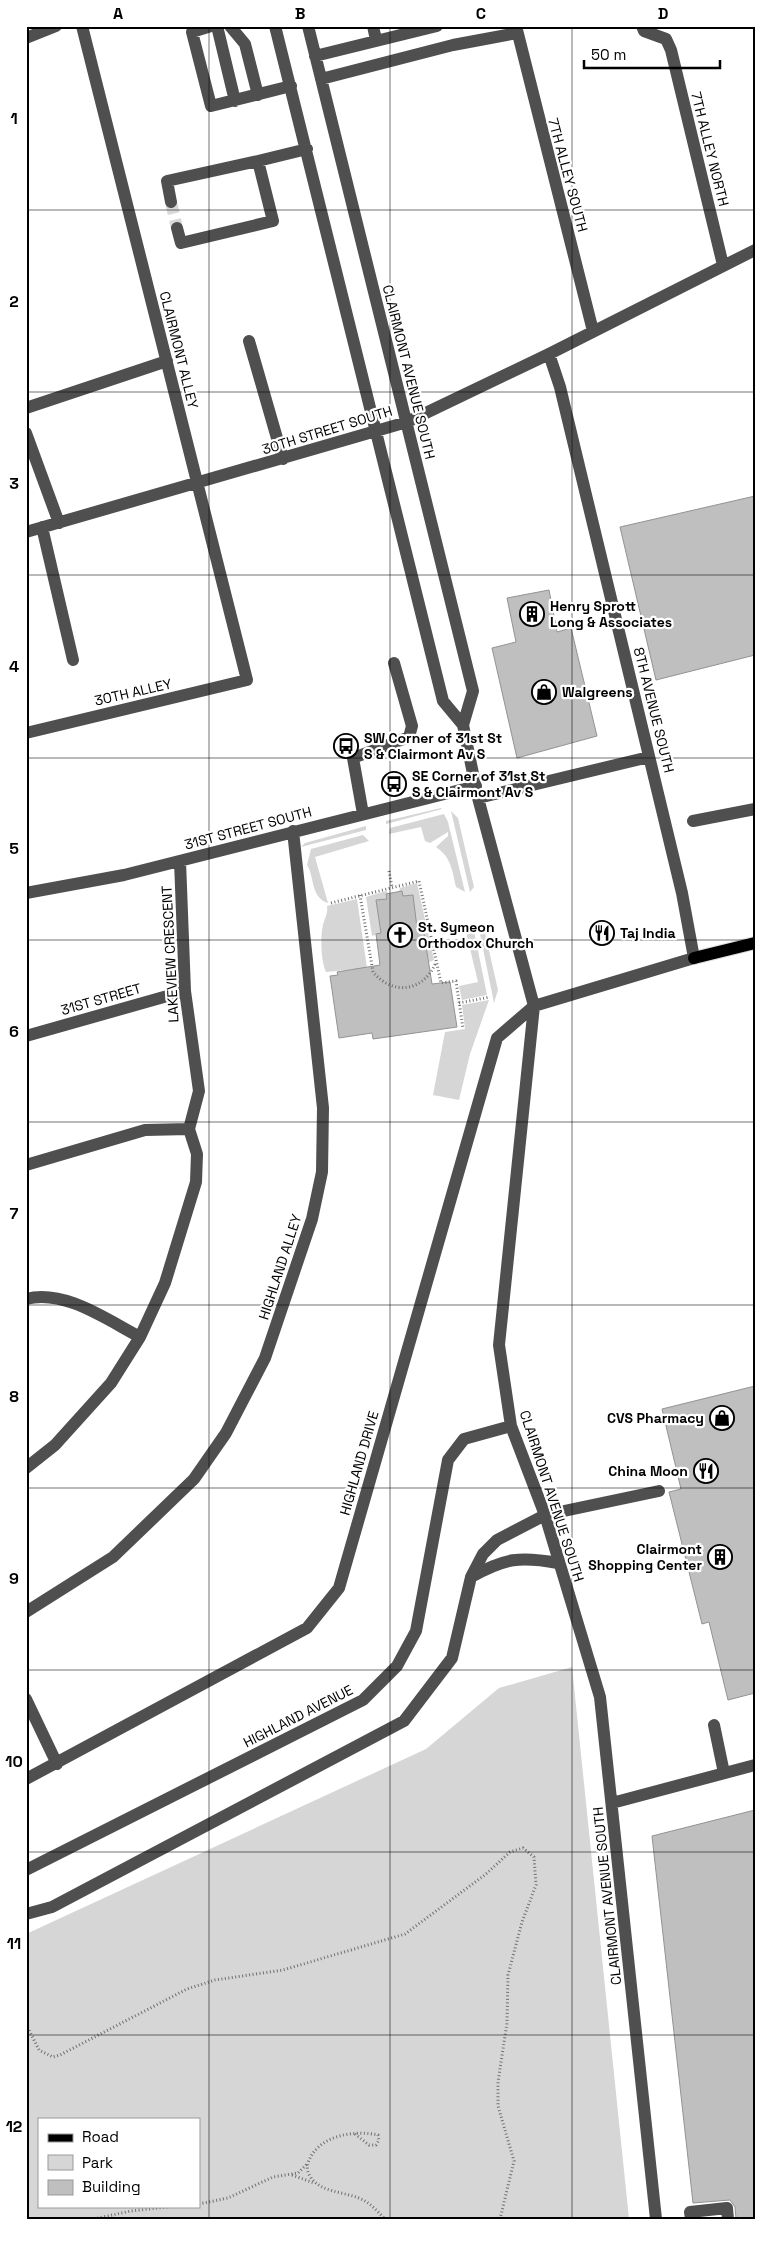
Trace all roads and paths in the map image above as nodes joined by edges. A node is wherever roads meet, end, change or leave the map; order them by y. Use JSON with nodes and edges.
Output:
{"nodes":[{"id":1,"x":56,"y":26,"type":"edge"},
{"id":2,"x":82,"y":26,"type":"edge"},
{"id":3,"x":211,"y":26,"type":"edge"},
{"id":4,"x":217,"y":26,"type":"edge"},
{"id":5,"x":230,"y":26,"type":"edge"},
{"id":6,"x":276,"y":26,"type":"edge"},
{"id":7,"x":308,"y":26,"type":"edge"},
{"id":8,"x":373,"y":26,"type":"edge"},
{"id":9,"x":437,"y":26,"type":"edge"},
{"id":10,"x":642,"y":26,"type":"edge"},
{"id":11,"x":517,"y":30,"type":"edge"},
{"id":12,"x":26,"y":38,"type":"edge"},
{"id":13,"x":376,"y":40,"type":"junction"},
{"id":14,"x":315,"y":56,"type":"junction"},
{"id":15,"x":321,"y":79,"type":"junction"},
{"id":16,"x":291,"y":86,"type":"junction"},
{"id":17,"x":258,"y":95,"type":"junction"},
{"id":18,"x":235,"y":101,"type":"junction"},
{"id":19,"x":306,"y":149,"type":"junction"},
{"id":20,"x":258,"y":161,"type":"junction"},
{"id":21,"x":172,"y":202,"type":"tunnel mouth"},
{"id":22,"x":177,"y":228,"type":"tunnel mouth"},
{"id":23,"x":755,"y":250,"type":"edge"},
{"id":24,"x":723,"y":265,"type":"junction"},
{"id":25,"x":593,"y":331,"type":"junction"},
{"id":26,"x":249,"y":340,"type":"dead end"},
{"id":27,"x":549,"y":354,"type":"junction"},
{"id":28,"x":166,"y":361,"type":"junction"},
{"id":29,"x":26,"y":408,"type":"edge"},
{"id":30,"x":407,"y":422,"type":"junction"},
{"id":31,"x":378,"y":430,"type":"junction"},
{"id":32,"x":26,"y":433,"type":"edge"},
{"id":33,"x":283,"y":459,"type":"junction"},
{"id":34,"x":197,"y":483,"type":"junction"},
{"id":35,"x":59,"y":522,"type":"junction"},
{"id":36,"x":42,"y":528,"type":"junction"},
{"id":37,"x":26,"y":532,"type":"edge"},
{"id":38,"x":72,"y":660,"type":"dead end"},
{"id":39,"x":394,"y":663,"type":"dead end"},
{"id":40,"x":247,"y":680,"type":"joint"},
{"id":41,"x":463,"y":725,"type":"junction"},
{"id":42,"x":26,"y":733,"type":"edge"},
{"id":43,"x":650,"y":757,"type":"junction"},
{"id":44,"x":477,"y":792,"type":"junction"},
{"id":45,"x":755,"y":809,"type":"edge"},
{"id":46,"x":364,"y":814,"type":"junction"},
{"id":47,"x":693,"y":821,"type":"dead end"},
{"id":48,"x":293,"y":830,"type":"junction"},
{"id":49,"x":180,"y":861,"type":"junction"},
{"id":50,"x":389,"y":871,"type":"dead end"},
{"id":51,"x":392,"y":888,"type":"junction"},
{"id":52,"x":26,"y":893,"type":"edge"},
{"id":53,"x":360,"y":896,"type":"junction"},
{"id":54,"x":331,"y":903,"type":"dead end"},
{"id":55,"x":755,"y":943,"type":"edge"},
{"id":56,"x":694,"y":958,"type":"junction"},
{"id":57,"x":437,"y":962,"type":"junction"},
{"id":58,"x":185,"y":991,"type":"junction"},
{"id":59,"x":490,"y":997,"type":"dead end"},
{"id":60,"x":459,"y":1003,"type":"junction"},
{"id":61,"x":534,"y":1006,"type":"junction"},
{"id":62,"x":463,"y":1029,"type":"dead end"},
{"id":63,"x":26,"y":1036,"type":"edge"},
{"id":64,"x":189,"y":1129,"type":"junction"},
{"id":65,"x":26,"y":1165,"type":"edge"},
{"id":66,"x":26,"y":1299,"type":"edge"},
{"id":67,"x":140,"y":1337,"type":"junction"},
{"id":68,"x":511,"y":1426,"type":"junction"},
{"id":69,"x":26,"y":1468,"type":"edge"},
{"id":70,"x":659,"y":1491,"type":"dead end"},
{"id":71,"x":544,"y":1516,"type":"junction"},
{"id":72,"x":558,"y":1563,"type":"junction"},
{"id":73,"x":470,"y":1577,"type":"junction"},
{"id":74,"x":26,"y":1612,"type":"edge"},
{"id":75,"x":26,"y":1699,"type":"edge"},
{"id":76,"x":714,"y":1725,"type":"dead end"},
{"id":77,"x":57,"y":1764,"type":"junction"},
{"id":78,"x":755,"y":1765,"type":"edge"},
{"id":79,"x":724,"y":1773,"type":"junction"},
{"id":80,"x":26,"y":1779,"type":"edge"},
{"id":81,"x":612,"y":1803,"type":"junction"},
{"id":82,"x":26,"y":1870,"type":"edge"},
{"id":83,"x":26,"y":1914,"type":"edge"},
{"id":84,"x":26,"y":2024,"type":"edge"},
{"id":85,"x":355,"y":2134,"type":"junction"},
{"id":86,"x":307,"y":2163,"type":"junction"},
{"id":87,"x":291,"y":2175,"type":"junction"},
{"id":88,"x":322,"y":2186,"type":"junction"},
{"id":89,"x":200,"y":2204,"type":"edge"},
{"id":90,"x":158,"y":2208,"type":"edge"},
{"id":91,"x":94,"y":2219,"type":"edge"},
{"id":92,"x":385,"y":2219,"type":"edge"},
{"id":93,"x":500,"y":2219,"type":"edge"},
{"id":94,"x":656,"y":2219,"type":"edge"},
{"id":95,"x":690,"y":2219,"type":"edge"},
{"id":96,"x":728,"y":2219,"type":"edge"}],
"edges":[{"from":1,"to":12,"type":"street"},
{"from":2,"to":28,"type":"street","name":"CLAIRMONT ALLEY"},
{"from":3,"to":18,"type":"street"},
{"from":4,"to":18,"type":"street"},
{"from":5,"to":17,"type":"street"},
{"from":6,"to":16,"type":"street"},
{"from":7,"to":14,"type":"street","name":"CLAIRMONT AVENUE SOUTH"},
{"from":8,"to":13,"type":"street"},
{"from":9,"to":13,"type":"street"},
{"from":10,"to":24,"type":"street","name":"7TH ALLEY NORTH"},
{"from":11,"to":15,"type":"street"},
{"from":11,"to":25,"type":"street","name":"7TH ALLEY SOUTH"},
{"from":13,"to":14,"type":"street"},
{"from":14,"to":15,"type":"street","name":"CLAIRMONT AVENUE SOUTH"},
{"from":15,"to":30,"type":"street","name":"CLAIRMONT AVENUE SOUTH"},
{"from":16,"to":17,"type":"street"},
{"from":16,"to":19,"type":"street"},
{"from":17,"to":18,"type":"street"},
{"from":19,"to":20,"type":"street"},
{"from":19,"to":31,"type":"street","name":"CLAIRMONT AVENUE SOUTH"},
{"from":20,"to":21,"type":"street"},
{"from":20,"to":22,"type":"street"},
{"from":23,"to":24,"type":"street","name":"30TH STREET SOUTH"},
{"from":24,"to":25,"type":"street","name":"30TH STREET SOUTH"},
{"from":25,"to":27,"type":"street","name":"30TH STREET SOUTH"},
{"from":26,"to":33,"type":"street"},
{"from":27,"to":30,"type":"street","name":"30TH STREET SOUTH"},
{"from":27,"to":43,"type":"street","name":"8TH AVENUE SOUTH"},
{"from":28,"to":29,"type":"street"},
{"from":28,"to":34,"type":"street","name":"CLAIRMONT ALLEY"},
{"from":30,"to":31,"type":"street","name":"30TH STREET SOUTH"},
{"from":30,"to":41,"type":"street","name":"CLAIRMONT AVENUE SOUTH"},
{"from":31,"to":33,"type":"street","name":"30TH STREET SOUTH"},
{"from":31,"to":41,"type":"street","name":"CLAIRMONT AVENUE SOUTH"},
{"from":32,"to":35,"type":"street"},
{"from":33,"to":34,"type":"street","name":"30TH STREET SOUTH"},
{"from":34,"to":35,"type":"street","name":"30TH STREET SOUTH"},
{"from":34,"to":40,"type":"street","name":"CLAIRMONT ALLEY"},
{"from":35,"to":36,"type":"street","name":"30TH STREET SOUTH"},
{"from":36,"to":37,"type":"street","name":"30TH STREET SOUTH"},
{"from":36,"to":38,"type":"street"},
{"from":39,"to":46,"type":"street"},
{"from":40,"to":42,"type":"street","name":"30TH ALLEY"},
{"from":41,"to":44,"type":"street","name":"CLAIRMONT AVENUE SOUTH"},
{"from":43,"to":44,"type":"street","name":"31ST STREET SOUTH"},
{"from":43,"to":56,"type":"street","name":"8TH AVENUE SOUTH"},
{"from":44,"to":46,"type":"street","name":"31ST STREET SOUTH"},
{"from":44,"to":61,"type":"street","name":"CLAIRMONT AVENUE SOUTH"},
{"from":45,"to":47,"type":"street"},
{"from":46,"to":48,"type":"street","name":"31ST STREET SOUTH"},
{"from":48,"to":49,"type":"street","name":"31ST STREET SOUTH"},
{"from":48,"to":74,"type":"street","name":"HIGHLAND ALLEY"},
{"from":49,"to":52,"type":"street","name":"31ST STREET SOUTH"},
{"from":49,"to":58,"type":"street","name":"LAKEVIEW CRESCENT"},
{"from":50,"to":51,"type":"path"},
{"from":51,"to":53,"type":"path"},
{"from":51,"to":57,"type":"path"},
{"from":53,"to":54,"type":"path"},
{"from":53,"to":57,"type":"path"},
{"from":55,"to":56,"type":"main road"},
{"from":56,"to":61,"type":"street"},
{"from":57,"to":60,"type":"path"},
{"from":58,"to":63,"type":"street","name":"31ST STREET"},
{"from":58,"to":64,"type":"street","name":"LAKEVIEW CRESCENT"},
{"from":59,"to":60,"type":"path"},
{"from":60,"to":62,"type":"path"},
{"from":61,"to":68,"type":"street","name":"CLAIRMONT AVENUE SOUTH"},
{"from":61,"to":77,"type":"street","name":"HIGHLAND DRIVE"},
{"from":64,"to":65,"type":"street"},
{"from":64,"to":67,"type":"street"},
{"from":66,"to":67,"type":"street"},
{"from":67,"to":69,"type":"street"},
{"from":68,"to":71,"type":"street","name":"CLAIRMONT AVENUE SOUTH"},
{"from":68,"to":82,"type":"street","name":"HIGHLAND AVENUE"},
{"from":70,"to":71,"type":"street"},
{"from":71,"to":72,"type":"street","name":"CLAIRMONT AVENUE SOUTH"},
{"from":71,"to":73,"type":"street"},
{"from":72,"to":73,"type":"street"},
{"from":72,"to":81,"type":"street","name":"CLAIRMONT AVENUE SOUTH"},
{"from":73,"to":83,"type":"street"},
{"from":75,"to":77,"type":"street"},
{"from":76,"to":79,"type":"street"},
{"from":77,"to":80,"type":"street","name":"HIGHLAND DRIVE"},
{"from":78,"to":79,"type":"street"},
{"from":79,"to":81,"type":"street"},
{"from":81,"to":94,"type":"street","name":"CLAIRMONT AVENUE SOUTH"},
{"from":84,"to":93,"type":"path"},
{"from":85,"to":85,"type":"path"},
{"from":85,"to":86,"type":"path"},
{"from":86,"to":87,"type":"path"},
{"from":86,"to":88,"type":"path"},
{"from":87,"to":88,"type":"path"},
{"from":87,"to":89,"type":"path"},
{"from":88,"to":92,"type":"path"},
{"from":90,"to":91,"type":"path"},
{"from":95,"to":96,"type":"street"}]}
